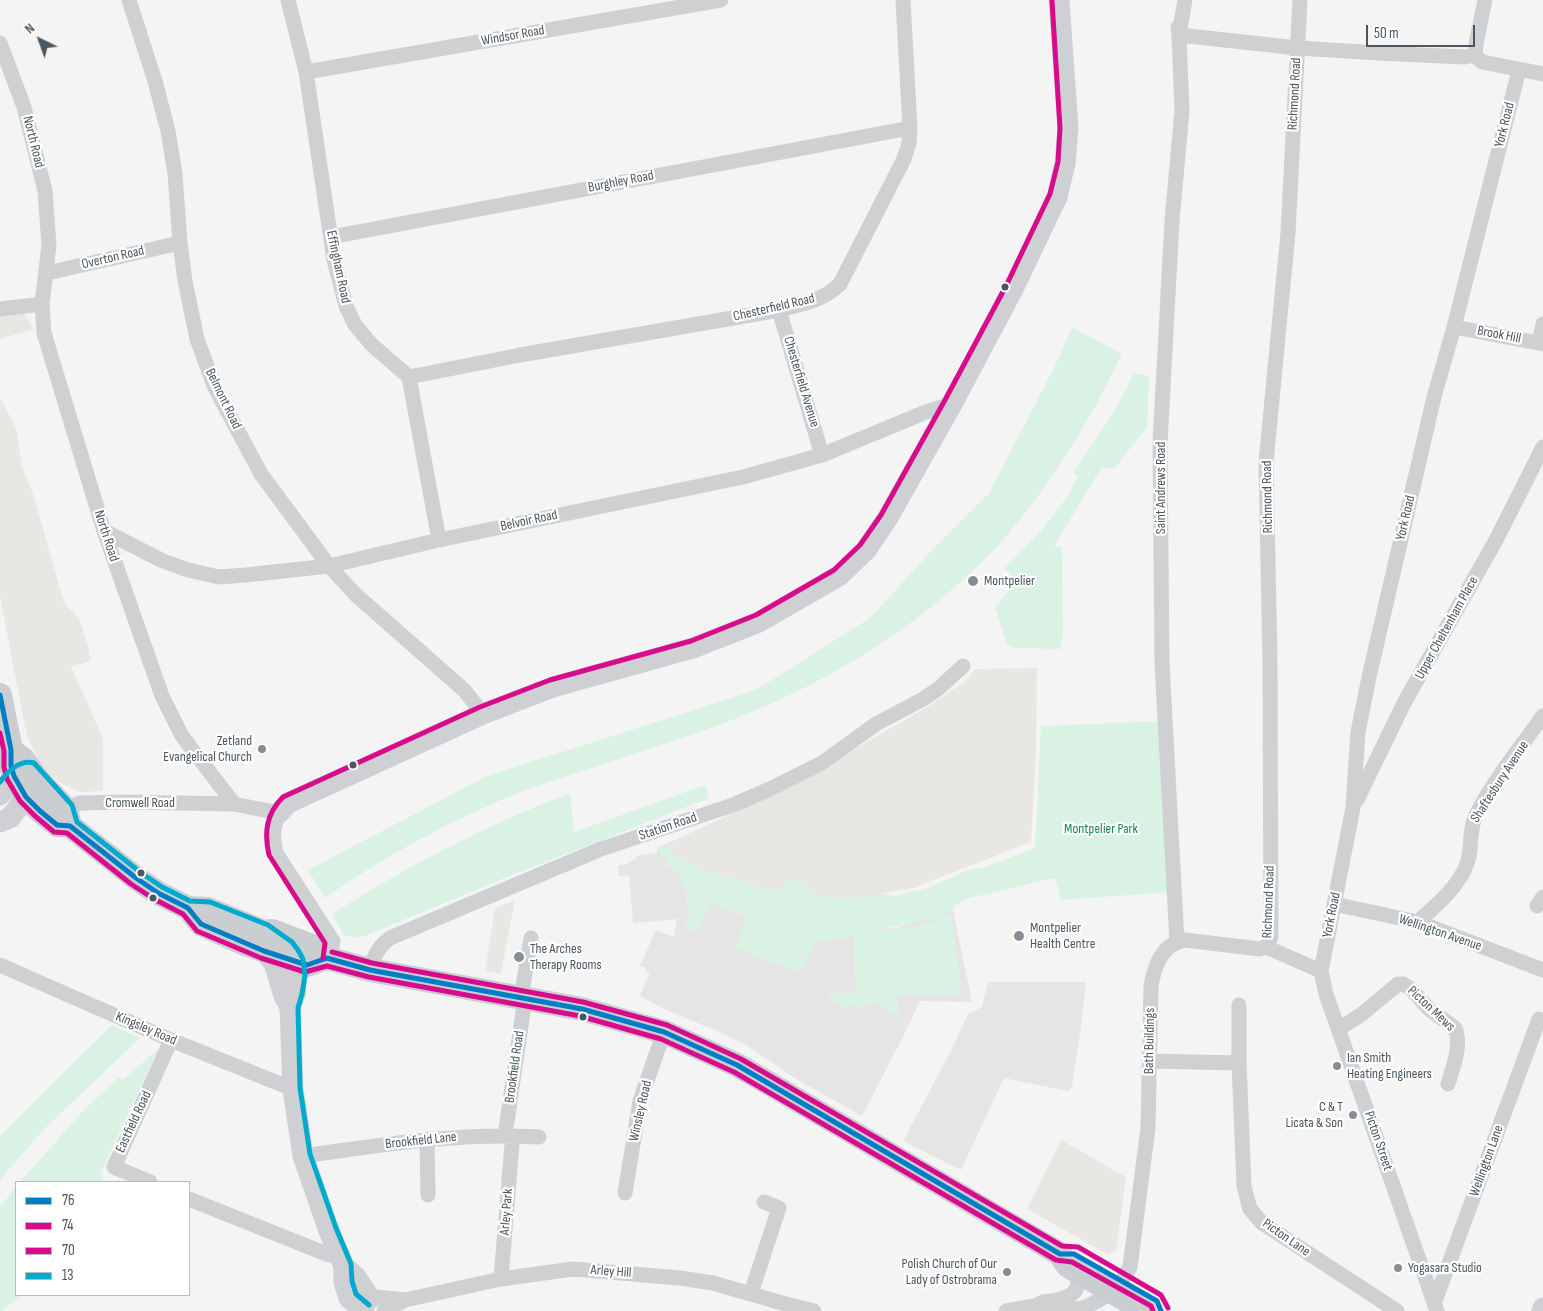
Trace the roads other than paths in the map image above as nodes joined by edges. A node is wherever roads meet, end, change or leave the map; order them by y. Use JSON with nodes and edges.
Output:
{"nodes":[{"id":1,"x":129,"y":0,"type":"edge"},
{"id":2,"x":288,"y":0,"type":"edge"},
{"id":3,"x":721,"y":0,"type":"edge"},
{"id":4,"x":902,"y":0,"type":"edge"},
{"id":5,"x":1059,"y":0,"type":"edge"},
{"id":6,"x":1175,"y":0,"type":"edge"},
{"id":7,"x":1185,"y":0,"type":"edge"},
{"id":8,"x":1300,"y":0,"type":"edge"},
{"id":9,"x":1485,"y":0,"type":"edge"},
{"id":10,"x":1179,"y":35,"type":"junction"},
{"id":11,"x":0,"y":43,"type":"edge"},
{"id":12,"x":1298,"y":48,"type":"junction"},
{"id":13,"x":1475,"y":55,"type":"junction"},
{"id":14,"x":1519,"y":70,"type":"junction"},
{"id":15,"x":306,"y":72,"type":"junction"},
{"id":16,"x":1543,"y":74,"type":"edge"},
{"id":17,"x":910,"y":128,"type":"junction"},
{"id":18,"x":331,"y":237,"type":"junction"},
{"id":19,"x":180,"y":243,"type":"junction"},
{"id":20,"x":47,"y":273,"type":"junction"},
{"id":21,"x":42,"y":304,"type":"junction"},
{"id":22,"x":0,"y":309,"type":"edge"},
{"id":23,"x":779,"y":310,"type":"junction"},
{"id":24,"x":1543,"y":324,"type":"edge"},
{"id":25,"x":1454,"y":327,"type":"junction"},
{"id":26,"x":1541,"y":343,"type":"edge"},
{"id":27,"x":409,"y":377,"type":"junction"},
{"id":28,"x":952,"y":404,"type":"junction"},
{"id":29,"x":1543,"y":447,"type":"edge"},
{"id":30,"x":822,"y":455,"type":"junction"},
{"id":31,"x":104,"y":532,"type":"junction"},
{"id":32,"x":439,"y":540,"type":"junction"},
{"id":33,"x":329,"y":566,"type":"junction"},
{"id":34,"x":963,"y":666,"type":"dead end"},
{"id":35,"x":0,"y":695,"type":"edge"},
{"id":36,"x":483,"y":714,"type":"junction"},
{"id":37,"x":1543,"y":716,"type":"edge"},
{"id":38,"x":19,"y":771,"type":"edge"},
{"id":39,"x":0,"y":796,"type":"edge"},
{"id":40,"x":234,"y":804,"type":"junction"},
{"id":41,"x":1353,"y":808,"type":"junction"},
{"id":42,"x":279,"y":814,"type":"junction"},
{"id":43,"x":64,"y":820,"type":"junction"},
{"id":44,"x":0,"y":822,"type":"edge"},
{"id":45,"x":1334,"y":904,"type":"junction"},
{"id":46,"x":1418,"y":922,"type":"junction"},
{"id":47,"x":531,"y":938,"type":"dead end"},
{"id":48,"x":264,"y":942,"type":"junction"},
{"id":49,"x":1177,"y":942,"type":"junction"},
{"id":50,"x":1266,"y":947,"type":"junction"},
{"id":51,"x":328,"y":959,"type":"junction"},
{"id":52,"x":297,"y":962,"type":"junction"},
{"id":53,"x":0,"y":965,"type":"edge"},
{"id":54,"x":370,"y":970,"type":"junction"},
{"id":55,"x":1321,"y":970,"type":"junction"},
{"id":56,"x":1543,"y":970,"type":"edge"},
{"id":57,"x":523,"y":998,"type":"junction"},
{"id":58,"x":1239,"y":1005,"type":"dead end"},
{"id":59,"x":290,"y":1007,"type":"junction"},
{"id":60,"x":1539,"y":1019,"type":"dead end"},
{"id":61,"x":1339,"y":1029,"type":"junction"},
{"id":62,"x":664,"y":1032,"type":"junction"},
{"id":63,"x":171,"y":1040,"type":"junction"},
{"id":64,"x":1150,"y":1062,"type":"junction"},
{"id":65,"x":1239,"y":1063,"type":"junction"},
{"id":66,"x":1448,"y":1084,"type":"dead end"},
{"id":67,"x":293,"y":1089,"type":"junction"},
{"id":68,"x":539,"y":1137,"type":"dead end"},
{"id":69,"x":427,"y":1139,"type":"junction"},
{"id":70,"x":508,"y":1140,"type":"junction"},
{"id":71,"x":304,"y":1156,"type":"junction"},
{"id":72,"x":148,"y":1181,"type":"edge"},
{"id":73,"x":625,"y":1193,"type":"dead end"},
{"id":74,"x":428,"y":1195,"type":"dead end"},
{"id":75,"x":190,"y":1199,"type":"edge"},
{"id":76,"x":764,"y":1202,"type":"dead end"},
{"id":77,"x":1060,"y":1254,"type":"junction"},
{"id":78,"x":342,"y":1261,"type":"junction"},
{"id":79,"x":1080,"y":1274,"type":"junction"},
{"id":80,"x":502,"y":1279,"type":"junction"},
{"id":81,"x":1117,"y":1287,"type":"junction"},
{"id":82,"x":751,"y":1294,"type":"junction"},
{"id":83,"x":405,"y":1300,"type":"junction"},
{"id":84,"x":1035,"y":1306,"type":"junction"},
{"id":85,"x":1435,"y":1307,"type":"edge"},
{"id":86,"x":363,"y":1310,"type":"edge"},
{"id":87,"x":384,"y":1311,"type":"edge"},
{"id":88,"x":814,"y":1311,"type":"edge"},
{"id":89,"x":1006,"y":1311,"type":"edge"},
{"id":90,"x":1145,"y":1311,"type":"edge"},
{"id":91,"x":1161,"y":1311,"type":"edge"},
{"id":92,"x":1397,"y":1311,"type":"edge"}],
"edges":[{"from":1,"to":19,"type":"street","name":"Belmont Road"},
{"from":2,"to":15,"type":"street","name":"Effingham Road"},
{"from":3,"to":15,"type":"street","name":"Windsor Road"},
{"from":4,"to":17,"type":"street","name":"Chesterfield Road"},
{"from":5,"to":28,"type":"street"},
{"from":6,"to":10,"type":"street","name":"Saint Andrews Road"},
{"from":7,"to":10,"type":"street","name":"Saint Andrews Road"},
{"from":8,"to":12,"type":"street"},
{"from":9,"to":13,"type":"street"},
{"from":10,"to":12,"type":"street","name":"Richmond Road"},
{"from":10,"to":49,"type":"street","name":"Saint Andrews Road"},
{"from":11,"to":20,"type":"street","name":"North Road"},
{"from":12,"to":13,"type":"street","name":"Richmond Road"},
{"from":12,"to":50,"type":"street","name":"Richmond Road"},
{"from":13,"to":14,"type":"street","name":"Richmond Road"},
{"from":14,"to":16,"type":"street","name":"Richmond Road"},
{"from":14,"to":25,"type":"street","name":"York Road"},
{"from":15,"to":18,"type":"street","name":"Effingham Road"},
{"from":17,"to":18,"type":"street","name":"Burghley Road"},
{"from":17,"to":23,"type":"street","name":"Chesterfield Road"},
{"from":18,"to":27,"type":"street","name":"Effingham Road"},
{"from":19,"to":20,"type":"street","name":"Overton Road"},
{"from":19,"to":33,"type":"street","name":"Belmont Road"},
{"from":20,"to":21,"type":"street","name":"North Road"},
{"from":21,"to":22,"type":"street"},
{"from":21,"to":31,"type":"street","name":"North Road"},
{"from":23,"to":27,"type":"street","name":"Chesterfield Road"},
{"from":23,"to":30,"type":"street","name":"Chesterfield Avenue"},
{"from":24,"to":26,"type":"street"},
{"from":25,"to":26,"type":"street","name":"Brook Hill"},
{"from":25,"to":41,"type":"street","name":"York Road"},
{"from":27,"to":32,"type":"street"},
{"from":28,"to":30,"type":"street","name":"Belvoir Road"},
{"from":28,"to":36,"type":"street"},
{"from":29,"to":41,"type":"street","name":"Upper Cheltenham Place"},
{"from":30,"to":32,"type":"street","name":"Belvoir Road"},
{"from":31,"to":33,"type":"street","name":"Belvoir Road"},
{"from":31,"to":40,"type":"street","name":"North Road"},
{"from":32,"to":33,"type":"street","name":"Belvoir Road"},
{"from":33,"to":36,"type":"street","name":"Belmont Road"},
{"from":34,"to":54,"type":"street","name":"Station Road"},
{"from":35,"to":38,"type":"main road"},
{"from":36,"to":42,"type":"street"},
{"from":37,"to":46,"type":"street","name":"Shaftesbury Avenue"},
{"from":38,"to":39,"type":"street"},
{"from":38,"to":43,"type":"main road"},
{"from":38,"to":44,"type":"street"},
{"from":40,"to":42,"type":"street"},
{"from":40,"to":43,"type":"street","name":"Cromwell Road"},
{"from":41,"to":45,"type":"street","name":"York Road"},
{"from":42,"to":51,"type":"street"},
{"from":43,"to":48,"type":"main road"},
{"from":45,"to":46,"type":"street","name":"Wellington Avenue"},
{"from":45,"to":55,"type":"street","name":"York Road"},
{"from":46,"to":56,"type":"street","name":"Wellington Avenue"},
{"from":47,"to":57,"type":"street","name":"Brookfield Road"},
{"from":48,"to":51,"type":"main road"},
{"from":48,"to":52,"type":"main road"},
{"from":48,"to":59,"type":"street"},
{"from":49,"to":50,"type":"street"},
{"from":49,"to":64,"type":"street","name":"Bath Buildings"},
{"from":50,"to":55,"type":"street"},
{"from":51,"to":52,"type":"main road"},
{"from":51,"to":54,"type":"main road"},
{"from":52,"to":59,"type":"street"},
{"from":53,"to":63,"type":"street","name":"Kingsley Road"},
{"from":54,"to":57,"type":"main road"},
{"from":55,"to":61,"type":"street","name":"Picton Street"},
{"from":57,"to":62,"type":"main road"},
{"from":57,"to":70,"type":"street","name":"Brookfield Road"},
{"from":58,"to":65,"type":"street","name":"Picton Lane"},
{"from":59,"to":67,"type":"street"},
{"from":60,"to":85,"type":"street","name":"Wellington Lane"},
{"from":61,"to":66,"type":"street","name":"Picton Mews"},
{"from":61,"to":85,"type":"street","name":"Picton Street"},
{"from":62,"to":73,"type":"street","name":"Winsley Road"},
{"from":62,"to":77,"type":"main road"},
{"from":63,"to":67,"type":"street","name":"Kingsley Road"},
{"from":63,"to":72,"type":"street","name":"Eastfield Road"},
{"from":64,"to":65,"type":"street"},
{"from":64,"to":81,"type":"street","name":"Bath Buildings"},
{"from":65,"to":92,"type":"street","name":"Picton Lane"},
{"from":67,"to":71,"type":"street"},
{"from":68,"to":70,"type":"street","name":"Brookfield Lane"},
{"from":69,"to":70,"type":"street","name":"Brookfield Lane"},
{"from":69,"to":71,"type":"street","name":"Brookfield Lane"},
{"from":69,"to":74,"type":"street"},
{"from":70,"to":80,"type":"street","name":"Arley Park"},
{"from":71,"to":78,"type":"street"},
{"from":75,"to":78,"type":"street"},
{"from":76,"to":82,"type":"street"},
{"from":77,"to":79,"type":"main road"},
{"from":77,"to":81,"type":"main road"},
{"from":78,"to":86,"type":"street"},
{"from":79,"to":81,"type":"main road"},
{"from":79,"to":84,"type":"street"},
{"from":80,"to":82,"type":"street","name":"Arley Hill"},
{"from":80,"to":83,"type":"street","name":"Arley Hill"},
{"from":81,"to":84,"type":"street"},
{"from":81,"to":90,"type":"main road"},
{"from":81,"to":91,"type":"main road"},
{"from":82,"to":88,"type":"street","name":"Arley Hill"},
{"from":83,"to":86,"type":"street","name":"Arley Hill"},
{"from":83,"to":87,"type":"street","name":"Arley Hill"},
{"from":84,"to":89,"type":"street"}]}
